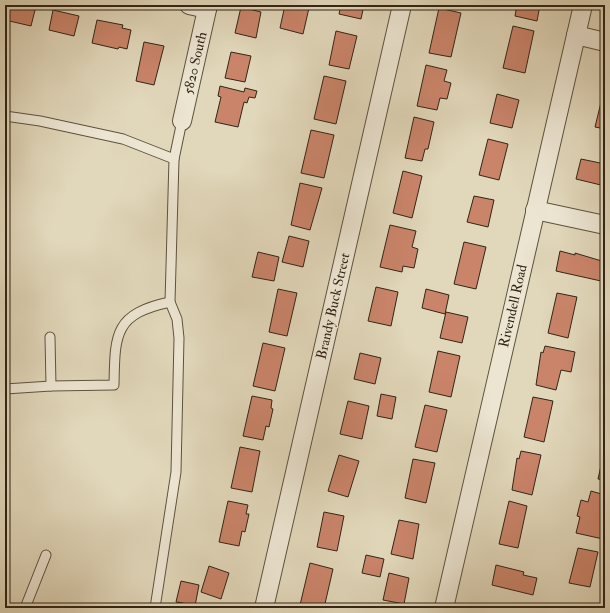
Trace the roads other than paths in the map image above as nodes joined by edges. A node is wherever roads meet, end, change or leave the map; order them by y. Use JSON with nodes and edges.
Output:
{"nodes":[{"id":1,"x":189,"y":5,"type":"edge"},
{"id":2,"x":402,"y":5,"type":"edge"},
{"id":3,"x":583,"y":5,"type":"edge"},
{"id":4,"x":208,"y":7,"type":"edge"},
{"id":5,"x":576,"y":35,"type":"junction"},
{"id":6,"x":605,"y":42,"type":"edge"},
{"id":7,"x":5,"y":116,"type":"edge"},
{"id":8,"x":182,"y":122,"type":"joint"},
{"id":9,"x":174,"y":159,"type":"junction"},
{"id":10,"x":535,"y":210,"type":"junction"},
{"id":11,"x":605,"y":225,"type":"edge"},
{"id":12,"x":170,"y":302,"type":"junction"},
{"id":13,"x":50,"y":337,"type":"dead end"},
{"id":14,"x":51,"y":386,"type":"junction"},
{"id":15,"x":5,"y":390,"type":"edge"},
{"id":16,"x":46,"y":555,"type":"dead end"},
{"id":17,"x":24,"y":608,"type":"edge"},
{"id":18,"x":155,"y":608,"type":"edge"},
{"id":19,"x":264,"y":608,"type":"edge"},
{"id":20,"x":444,"y":608,"type":"edge"}],
"edges":[{"from":1,"to":4,"type":"street"},
{"from":2,"to":19,"type":"street","name":"Brandy Buck Street"},
{"from":3,"to":5,"type":"street","name":"Rivendell Road"},
{"from":4,"to":8,"type":"street","name":"5820 South"},
{"from":5,"to":6,"type":"street"},
{"from":5,"to":10,"type":"street","name":"Rivendell Road"},
{"from":7,"to":9,"type":"lane"},
{"from":8,"to":9,"type":"lane"},
{"from":9,"to":12,"type":"lane"},
{"from":10,"to":11,"type":"street"},
{"from":10,"to":20,"type":"street","name":"Rivendell Road"},
{"from":12,"to":14,"type":"lane"},
{"from":12,"to":18,"type":"lane"},
{"from":13,"to":14,"type":"lane"},
{"from":14,"to":15,"type":"lane"},
{"from":16,"to":17,"type":"lane"}]}
